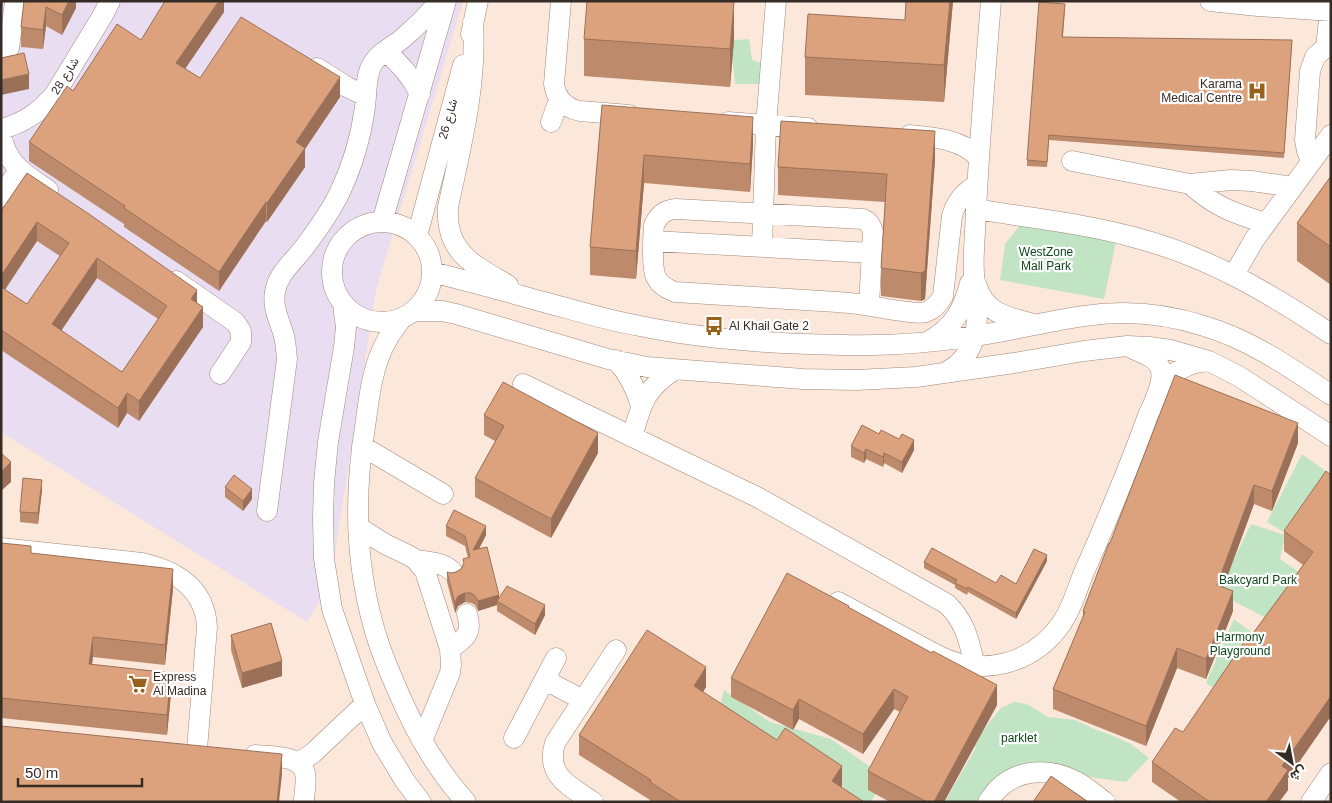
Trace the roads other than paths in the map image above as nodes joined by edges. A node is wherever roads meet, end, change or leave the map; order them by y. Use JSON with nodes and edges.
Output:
{"nodes":[{"id":1,"x":15,"y":1,"type":"edge"},
{"id":2,"x":110,"y":1,"type":"edge"},
{"id":3,"x":440,"y":1,"type":"edge"},
{"id":4,"x":446,"y":1,"type":"edge"},
{"id":5,"x":478,"y":1,"type":"edge"},
{"id":6,"x":561,"y":1,"type":"edge"},
{"id":7,"x":776,"y":1,"type":"edge"},
{"id":8,"x":991,"y":1,"type":"edge"},
{"id":9,"x":1210,"y":1,"type":"edge"},
{"id":10,"x":1330,"y":11,"type":"edge"},
{"id":11,"x":473,"y":22,"type":"junction"},
{"id":12,"x":385,"y":51,"type":"junction"},
{"id":13,"x":1328,"y":51,"type":"edge"},
{"id":14,"x":1,"y":58,"type":"edge"},
{"id":15,"x":305,"y":61,"type":"edge"},
{"id":16,"x":420,"y":94,"type":"junction"},
{"id":17,"x":366,"y":96,"type":"junction"},
{"id":18,"x":559,"y":100,"type":"junction"},
{"id":19,"x":648,"y":116,"type":"edge"},
{"id":20,"x":707,"y":120,"type":"edge"},
{"id":21,"x":551,"y":122,"type":"dead end"},
{"id":22,"x":766,"y":125,"type":"junction"},
{"id":23,"x":1,"y":129,"type":"edge"},
{"id":24,"x":822,"y":129,"type":"edge"},
{"id":25,"x":1,"y":134,"type":"edge"},
{"id":26,"x":888,"y":134,"type":"edge"},
{"id":27,"x":1331,"y":135,"type":"edge"},
{"id":28,"x":979,"y":158,"type":"junction"},
{"id":29,"x":1072,"y":161,"type":"dead end"},
{"id":30,"x":1311,"y":162,"type":"junction"},
{"id":31,"x":19,"y":170,"type":"junction"},
{"id":32,"x":1190,"y":184,"type":"junction"},
{"id":33,"x":977,"y":185,"type":"junction"},
{"id":34,"x":1292,"y":187,"type":"junction"},
{"id":35,"x":1,"y":197,"type":"edge"},
{"id":36,"x":66,"y":203,"type":"edge"},
{"id":37,"x":976,"y":209,"type":"junction"},
{"id":38,"x":763,"y":214,"type":"junction"},
{"id":39,"x":382,"y":222,"type":"junction"},
{"id":40,"x":1265,"y":224,"type":"junction"},
{"id":41,"x":417,"y":236,"type":"junction"},
{"id":42,"x":653,"y":241,"type":"junction"},
{"id":43,"x":762,"y":247,"type":"junction"},
{"id":44,"x":872,"y":253,"type":"junction"},
{"id":45,"x":162,"y":271,"type":"edge"},
{"id":46,"x":432,"y":272,"type":"junction"},
{"id":47,"x":974,"y":272,"type":"junction"},
{"id":48,"x":1234,"y":275,"type":"junction"},
{"id":49,"x":534,"y":299,"type":"junction"},
{"id":50,"x":343,"y":304,"type":"junction"},
{"id":51,"x":868,"y":305,"type":"junction"},
{"id":52,"x":407,"y":315,"type":"junction"},
{"id":53,"x":1037,"y":324,"type":"junction"},
{"id":54,"x":1331,"y":334,"type":"edge"},
{"id":55,"x":974,"y":336,"type":"junction"},
{"id":56,"x":928,"y":341,"type":"junction"},
{"id":57,"x":1126,"y":346,"type":"junction"},
{"id":58,"x":616,"y":360,"type":"junction"},
{"id":59,"x":1209,"y":361,"type":"junction"},
{"id":60,"x":674,"y":370,"type":"junction"},
{"id":61,"x":945,"y":372,"type":"junction"},
{"id":62,"x":220,"y":374,"type":"dead end"},
{"id":63,"x":523,"y":384,"type":"dead end"},
{"id":64,"x":1158,"y":392,"type":"junction"},
{"id":65,"x":1331,"y":395,"type":"edge"},
{"id":66,"x":640,"y":406,"type":"junction"},
{"id":67,"x":1331,"y":436,"type":"edge"},
{"id":68,"x":632,"y":437,"type":"junction"},
{"id":69,"x":362,"y":446,"type":"junction"},
{"id":70,"x":443,"y":494,"type":"dead end"},
{"id":71,"x":267,"y":511,"type":"dead end"},
{"id":72,"x":358,"y":527,"type":"junction"},
{"id":73,"x":1,"y":548,"type":"edge"},
{"id":74,"x":416,"y":560,"type":"junction"},
{"id":75,"x":452,"y":571,"type":"edge"},
{"id":76,"x":821,"y":593,"type":"edge"},
{"id":77,"x":467,"y":614,"type":"dead end"},
{"id":78,"x":450,"y":649,"type":"junction"},
{"id":79,"x":616,"y":650,"type":"dead end"},
{"id":80,"x":556,"y":658,"type":"dead end"},
{"id":81,"x":975,"y":666,"type":"junction"},
{"id":82,"x":545,"y":680,"type":"junction"},
{"id":83,"x":583,"y":700,"type":"junction"},
{"id":84,"x":365,"y":704,"type":"junction"},
{"id":85,"x":514,"y":738,"type":"dead end"},
{"id":86,"x":422,"y":741,"type":"junction"},
{"id":87,"x":299,"y":763,"type":"junction"},
{"id":88,"x":1331,"y":773,"type":"edge"},
{"id":89,"x":304,"y":802,"type":"edge"},
{"id":90,"x":421,"y":802,"type":"edge"},
{"id":91,"x":466,"y":802,"type":"edge"},
{"id":92,"x":593,"y":802,"type":"edge"},
{"id":93,"x":988,"y":802,"type":"edge"},
{"id":94,"x":1105,"y":802,"type":"edge"},
{"id":95,"x":1311,"y":802,"type":"edge"}],
"edges":[{"from":1,"to":14,"type":"street"},
{"from":2,"to":23,"type":"street","name":"شارع 28"},
{"from":3,"to":12,"type":"street"},
{"from":4,"to":16,"type":"street"},
{"from":5,"to":11,"type":"street","name":"شارع 26"},
{"from":6,"to":18,"type":"street"},
{"from":7,"to":22,"type":"street"},
{"from":8,"to":28,"type":"street"},
{"from":9,"to":10,"type":"street"},
{"from":10,"to":13,"type":"street"},
{"from":11,"to":41,"type":"street","name":"شارع 26"},
{"from":11,"to":49,"type":"street"},
{"from":12,"to":16,"type":"street"},
{"from":12,"to":17,"type":"street"},
{"from":13,"to":30,"type":"street"},
{"from":15,"to":17,"type":"street"},
{"from":16,"to":39,"type":"street"},
{"from":17,"to":71,"type":"street"},
{"from":18,"to":19,"type":"street"},
{"from":18,"to":21,"type":"street"},
{"from":20,"to":22,"type":"street"},
{"from":22,"to":24,"type":"street"},
{"from":22,"to":38,"type":"street"},
{"from":25,"to":31,"type":"street"},
{"from":26,"to":28,"type":"street"},
{"from":27,"to":30,"type":"street"},
{"from":28,"to":33,"type":"street"},
{"from":29,"to":32,"type":"street"},
{"from":30,"to":34,"type":"street"},
{"from":31,"to":35,"type":"street"},
{"from":31,"to":36,"type":"street"},
{"from":32,"to":34,"type":"street"},
{"from":32,"to":40,"type":"street"},
{"from":33,"to":37,"type":"street"},
{"from":33,"to":51,"type":"street"},
{"from":34,"to":40,"type":"street"},
{"from":37,"to":47,"type":"street"},
{"from":37,"to":48,"type":"street"},
{"from":38,"to":42,"type":"street"},
{"from":38,"to":43,"type":"street"},
{"from":38,"to":44,"type":"street"},
{"from":39,"to":41,"type":"street"},
{"from":39,"to":50,"type":"street"},
{"from":40,"to":48,"type":"street"},
{"from":41,"to":46,"type":"street"},
{"from":42,"to":43,"type":"street"},
{"from":42,"to":51,"type":"street"},
{"from":43,"to":44,"type":"street"},
{"from":44,"to":51,"type":"street"},
{"from":45,"to":62,"type":"street"},
{"from":46,"to":49,"type":"street"},
{"from":46,"to":52,"type":"street"},
{"from":47,"to":53,"type":"street"},
{"from":47,"to":55,"type":"street"},
{"from":47,"to":56,"type":"street"},
{"from":48,"to":54,"type":"street"},
{"from":49,"to":56,"type":"street"},
{"from":50,"to":52,"type":"street"},
{"from":50,"to":84,"type":"street"},
{"from":52,"to":58,"type":"street"},
{"from":52,"to":69,"type":"street"},
{"from":53,"to":55,"type":"street"},
{"from":53,"to":65,"type":"street"},
{"from":55,"to":56,"type":"street"},
{"from":55,"to":61,"type":"street"},
{"from":57,"to":59,"type":"street"},
{"from":57,"to":61,"type":"street"},
{"from":57,"to":64,"type":"street"},
{"from":58,"to":60,"type":"street"},
{"from":58,"to":66,"type":"street"},
{"from":59,"to":64,"type":"street"},
{"from":59,"to":67,"type":"street"},
{"from":60,"to":61,"type":"street"},
{"from":60,"to":66,"type":"street"},
{"from":63,"to":68,"type":"street"},
{"from":64,"to":81,"type":"street"},
{"from":66,"to":68,"type":"street"},
{"from":68,"to":81,"type":"street"},
{"from":69,"to":70,"type":"street"},
{"from":69,"to":72,"type":"street"},
{"from":72,"to":74,"type":"street"},
{"from":72,"to":86,"type":"street"},
{"from":73,"to":87,"type":"street"},
{"from":74,"to":75,"type":"street"},
{"from":74,"to":78,"type":"street"},
{"from":76,"to":81,"type":"street"},
{"from":77,"to":78,"type":"street"},
{"from":78,"to":86,"type":"street"},
{"from":79,"to":83,"type":"street"},
{"from":80,"to":82,"type":"street"},
{"from":82,"to":83,"type":"street"},
{"from":82,"to":85,"type":"street"},
{"from":83,"to":92,"type":"street"},
{"from":84,"to":87,"type":"street"},
{"from":84,"to":90,"type":"street"},
{"from":86,"to":91,"type":"street"},
{"from":87,"to":89,"type":"street"},
{"from":88,"to":95,"type":"street"},
{"from":93,"to":94,"type":"street"}]}
